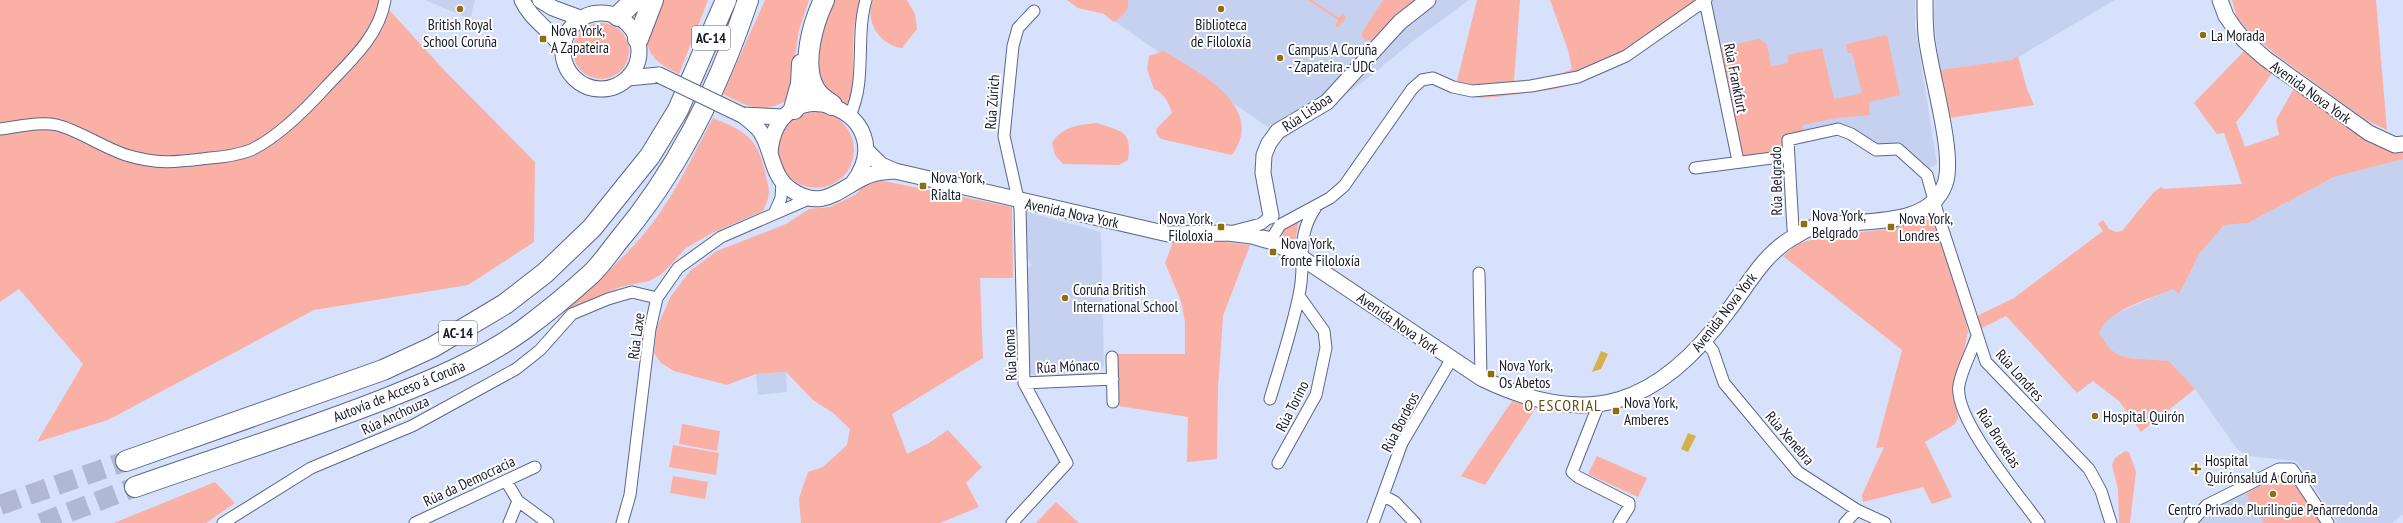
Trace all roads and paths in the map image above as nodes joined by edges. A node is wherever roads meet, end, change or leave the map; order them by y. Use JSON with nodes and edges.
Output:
{"nodes":[{"id":1,"x":386,"y":0,"type":"edge"},
{"id":2,"x":522,"y":0,"type":"edge"},
{"id":3,"x":540,"y":0,"type":"edge"},
{"id":4,"x":635,"y":0,"type":"edge"},
{"id":5,"x":653,"y":0,"type":"edge"},
{"id":6,"x":726,"y":0,"type":"edge"},
{"id":7,"x":748,"y":0,"type":"edge"},
{"id":8,"x":755,"y":0,"type":"edge"},
{"id":9,"x":816,"y":0,"type":"edge"},
{"id":10,"x":824,"y":0,"type":"edge"},
{"id":11,"x":866,"y":0,"type":"edge"},
{"id":12,"x":1428,"y":0,"type":"edge"},
{"id":13,"x":1925,"y":0,"type":"edge"},
{"id":14,"x":2220,"y":0,"type":"edge"},
{"id":15,"x":1706,"y":1,"type":"edge"},
{"id":16,"x":1034,"y":11,"type":"dead end"},
{"id":17,"x":618,"y":16,"type":"junction"},
{"id":18,"x":580,"y":18,"type":"junction"},
{"id":19,"x":737,"y":34,"type":"junction"},
{"id":20,"x":638,"y":48,"type":"junction"},
{"id":21,"x":563,"y":49,"type":"junction"},
{"id":22,"x":659,"y":76,"type":"junction"},
{"id":23,"x":628,"y":78,"type":"junction"},
{"id":24,"x":832,"y":104,"type":"junction"},
{"id":25,"x":789,"y":113,"type":"junction"},
{"id":26,"x":742,"y":115,"type":"junction"},
{"id":27,"x":850,"y":115,"type":"junction"},
{"id":28,"x":0,"y":129,"type":"edge"},
{"id":29,"x":2403,"y":144,"type":"edge"},
{"id":30,"x":866,"y":150,"type":"junction"},
{"id":31,"x":770,"y":154,"type":"junction"},
{"id":32,"x":1788,"y":156,"type":"junction"},
{"id":33,"x":1738,"y":161,"type":"junction"},
{"id":34,"x":1695,"y":168,"type":"dead end"},
{"id":35,"x":895,"y":171,"type":"junction"},
{"id":36,"x":782,"y":182,"type":"junction"},
{"id":37,"x":852,"y":184,"type":"junction"},
{"id":38,"x":811,"y":198,"type":"junction"},
{"id":39,"x":1018,"y":201,"type":"junction"},
{"id":40,"x":1935,"y":202,"type":"junction"},
{"id":41,"x":1316,"y":206,"type":"junction"},
{"id":42,"x":774,"y":214,"type":"junction"},
{"id":43,"x":1271,"y":216,"type":"junction"},
{"id":44,"x":1228,"y":233,"type":"junction"},
{"id":45,"x":1274,"y":233,"type":"junction"},
{"id":46,"x":1798,"y":235,"type":"junction"},
{"id":47,"x":1252,"y":236,"type":"junction"},
{"id":48,"x":1302,"y":258,"type":"junction"},
{"id":49,"x":1479,"y":273,"type":"dead end"},
{"id":50,"x":1299,"y":296,"type":"junction"},
{"id":51,"x":657,"y":298,"type":"junction"},
{"id":52,"x":1976,"y":339,"type":"junction"},
{"id":53,"x":1705,"y":341,"type":"junction"},
{"id":54,"x":1112,"y":357,"type":"dead end"},
{"id":55,"x":1451,"y":360,"type":"junction"},
{"id":56,"x":1481,"y":378,"type":"junction"},
{"id":57,"x":1113,"y":379,"type":"junction"},
{"id":58,"x":1024,"y":383,"type":"junction"},
{"id":59,"x":1270,"y":399,"type":"dead end"},
{"id":60,"x":1113,"y":402,"type":"dead end"},
{"id":61,"x":1598,"y":406,"type":"junction"},
{"id":62,"x":126,"y":461,"type":"tunnel mouth"},
{"id":63,"x":1278,"y":463,"type":"dead end"},
{"id":64,"x":535,"y":467,"type":"dead end"},
{"id":65,"x":506,"y":481,"type":"junction"},
{"id":66,"x":135,"y":487,"type":"tunnel mouth"},
{"id":67,"x":1384,"y":496,"type":"junction"},
{"id":68,"x":518,"y":501,"type":"junction"},
{"id":69,"x":1857,"y":510,"type":"junction"},
{"id":70,"x":223,"y":523,"type":"edge"},
{"id":71,"x":415,"y":523,"type":"edge"},
{"id":72,"x":509,"y":523,"type":"edge"},
{"id":73,"x":548,"y":523,"type":"edge"},
{"id":74,"x":622,"y":523,"type":"edge"},
{"id":75,"x":1012,"y":523,"type":"edge"},
{"id":76,"x":1373,"y":523,"type":"edge"},
{"id":77,"x":1415,"y":523,"type":"edge"},
{"id":78,"x":1619,"y":523,"type":"edge"},
{"id":79,"x":1845,"y":523,"type":"edge"},
{"id":80,"x":1885,"y":523,"type":"edge"},
{"id":81,"x":2039,"y":523,"type":"edge"},
{"id":82,"x":2111,"y":523,"type":"edge"},
{"id":83,"x":2190,"y":523,"type":"edge"},
{"id":84,"x":2328,"y":523,"type":"edge"}],
"edges":[{"from":1,"to":28,"type":"street"},
{"from":2,"to":21,"type":"main road"},
{"from":3,"to":18,"type":"main road"},
{"from":4,"to":17,"type":"highway"},
{"from":5,"to":20,"type":"highway"},
{"from":6,"to":62,"type":"highway","name":"Autovía de Acceso á Coruña","number":"AC-14"},
{"from":7,"to":19,"type":"highway","name":"Autovía de Acceso á Coruña","number":"AC-14"},
{"from":8,"to":19,"type":"highway"},
{"from":9,"to":25,"type":"highway"},
{"from":10,"to":24,"type":"highway"},
{"from":11,"to":27,"type":"street"},
{"from":12,"to":43,"type":"main road","name":"Rúa Lisboa"},
{"from":13,"to":40,"type":"main road","name":"Avenida Nova York"},
{"from":14,"to":29,"type":"main road","name":"Avenida Nova York"},
{"from":15,"to":33,"type":"street","name":"Rúa Frankfurt"},
{"from":15,"to":41,"type":"street"},
{"from":16,"to":39,"type":"street","name":"Rúa Zúrich"},
{"from":17,"to":18,"type":"main road"},
{"from":17,"to":20,"type":"main road"},
{"from":18,"to":21,"type":"main road"},
{"from":19,"to":66,"type":"highway","name":"Autovía de Acceso á Coruña","number":"AC-14"},
{"from":20,"to":22,"type":"main road"},
{"from":20,"to":23,"type":"main road"},
{"from":21,"to":23,"type":"main road"},
{"from":22,"to":23,"type":"main road"},
{"from":22,"to":26,"type":"main road","bridge":true},
{"from":24,"to":25,"type":"main road"},
{"from":24,"to":27,"type":"main road"},
{"from":25,"to":26,"type":"main road"},
{"from":25,"to":31,"type":"main road"},
{"from":26,"to":31,"type":"main road"},
{"from":27,"to":30,"type":"main road"},
{"from":30,"to":35,"type":"main road"},
{"from":30,"to":37,"type":"main road"},
{"from":31,"to":36,"type":"main road"},
{"from":32,"to":33,"type":"street"},
{"from":32,"to":40,"type":"street","name":"Rúa Belgrado"},
{"from":32,"to":46,"type":"street","name":"Rúa Belgrado"},
{"from":33,"to":34,"type":"street"},
{"from":35,"to":37,"type":"main road"},
{"from":35,"to":39,"type":"main road","name":"Avenida Nova York"},
{"from":36,"to":38,"type":"main road"},
{"from":36,"to":42,"type":"street"},
{"from":37,"to":38,"type":"main road"},
{"from":38,"to":42,"type":"street","name":"Rúa Laxe"},
{"from":39,"to":44,"type":"main road","name":"Avenida Nova York"},
{"from":39,"to":58,"type":"street","name":"Rúa Roma"},
{"from":40,"to":46,"type":"main road","name":"Avenida Nova York"},
{"from":40,"to":52,"type":"street","name":"Rúa Londres"},
{"from":41,"to":45,"type":"street"},
{"from":41,"to":48,"type":"street","name":"Rúa Torino"},
{"from":42,"to":51,"type":"street","name":"Rúa Laxe"},
{"from":43,"to":44,"type":"street"},
{"from":43,"to":45,"type":"street","name":"Rúa Lisboa"},
{"from":44,"to":47,"type":"main road","name":"Avenida Nova York"},
{"from":45,"to":47,"type":"street","name":"Avenida Nova York"},
{"from":46,"to":53,"type":"main road","name":"Avenida Nova York"},
{"from":47,"to":48,"type":"main road","name":"Avenida Nova York"},
{"from":48,"to":50,"type":"street","name":"Rúa Torino"},
{"from":48,"to":55,"type":"main road","name":"Avenida Nova York"},
{"from":49,"to":56,"type":"street"},
{"from":50,"to":59,"type":"street","name":"Rúa Torino"},
{"from":50,"to":63,"type":"street","name":"Rúa Torino"},
{"from":51,"to":70,"type":"street","name":"Rúa Anchouza"},
{"from":51,"to":74,"type":"street","name":"Rúa Laxe"},
{"from":52,"to":81,"type":"street","name":"Rúa Bruxelas"},
{"from":52,"to":82,"type":"street","name":"Rúa Londres"},
{"from":53,"to":61,"type":"main road","name":"Avenida Nova York"},
{"from":53,"to":69,"type":"street","name":"Rúa Xenebra"},
{"from":54,"to":57,"type":"street","name":"Rúa Mónaco"},
{"from":55,"to":56,"type":"main road","name":"Avenida Nova York"},
{"from":55,"to":67,"type":"street","name":"Rúa Bordeos"},
{"from":56,"to":61,"type":"main road","name":"Avenida Nova York"},
{"from":57,"to":58,"type":"street","name":"Rúa Mónaco"},
{"from":57,"to":60,"type":"street","name":"Rúa Mónaco"},
{"from":58,"to":75,"type":"street","name":"Rúa Roma"},
{"from":61,"to":78,"type":"street"},
{"from":64,"to":65,"type":"street","name":"Rúa da Democracia"},
{"from":65,"to":68,"type":"street"},
{"from":65,"to":71,"type":"street","name":"Rúa da Democracia"},
{"from":67,"to":76,"type":"street","name":"Rúa Bordeos"},
{"from":67,"to":77,"type":"street"},
{"from":68,"to":72,"type":"street"},
{"from":68,"to":73,"type":"street"},
{"from":69,"to":79,"type":"street"},
{"from":69,"to":80,"type":"street","name":"Rúa Xenebra"},
{"from":83,"to":84,"type":"street"}]}
